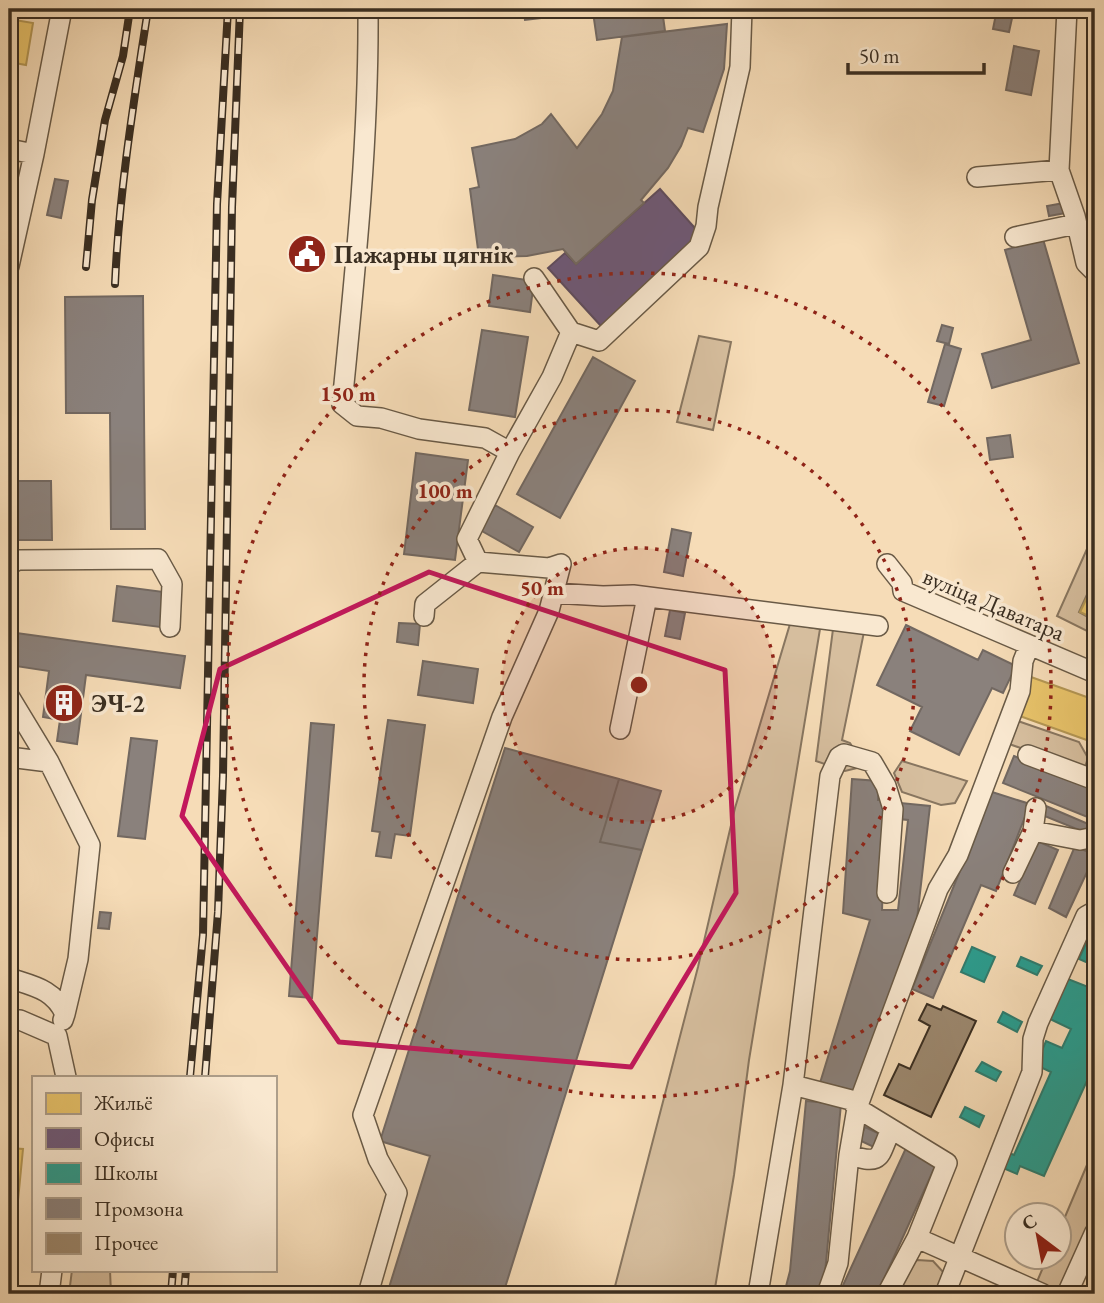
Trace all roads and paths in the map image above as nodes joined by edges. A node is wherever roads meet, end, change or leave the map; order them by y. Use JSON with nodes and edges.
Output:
{"nodes":[{"id":1,"x":62,"y":9,"type":"edge"},
{"id":2,"x":368,"y":9,"type":"edge"},
{"id":3,"x":741,"y":9,"type":"edge"},
{"id":4,"x":1067,"y":9,"type":"edge"},
{"id":5,"x":9,"y":149,"type":"edge"},
{"id":6,"x":34,"y":153,"type":"junction"},
{"id":7,"x":1059,"y":170,"type":"junction"},
{"id":8,"x":977,"y":177,"type":"dead end"},
{"id":9,"x":1076,"y":223,"type":"junction"},
{"id":10,"x":1015,"y":237,"type":"dead end"},
{"id":11,"x":9,"y":267,"type":"edge"},
{"id":12,"x":1095,"y":272,"type":"edge"},
{"id":13,"x":534,"y":278,"type":"dead end"},
{"id":14,"x":571,"y":332,"type":"junction"},
{"id":15,"x":510,"y":452,"type":"junction"},
{"id":16,"x":478,"y":562,"type":"junction"},
{"id":17,"x":887,"y":564,"type":"dead end"},
{"id":18,"x":9,"y":565,"type":"edge"},
{"id":19,"x":553,"y":593,"type":"junction"},
{"id":20,"x":647,"y":597,"type":"junction"},
{"id":21,"x":424,"y":616,"type":"dead end"},
{"id":22,"x":878,"y":626,"type":"dead end"},
{"id":23,"x":170,"y":627,"type":"dead end"},
{"id":24,"x":1029,"y":646,"type":"junction"},
{"id":25,"x":1095,"y":673,"type":"edge"},
{"id":26,"x":9,"y":696,"type":"edge"},
{"id":27,"x":620,"y":729,"type":"dead end"},
{"id":28,"x":1028,"y":755,"type":"dead end"},
{"id":29,"x":9,"y":757,"type":"edge"},
{"id":30,"x":48,"y":762,"type":"junction"},
{"id":31,"x":1095,"y":780,"type":"edge"},
{"id":32,"x":1036,"y":808,"type":"dead end"},
{"id":33,"x":1033,"y":831,"type":"junction"},
{"id":34,"x":1095,"y":837,"type":"edge"},
{"id":35,"x":1013,"y":873,"type":"dead end"},
{"id":36,"x":887,"y":893,"type":"dead end"},
{"id":37,"x":1095,"y":911,"type":"edge"},
{"id":38,"x":9,"y":978,"type":"edge"},
{"id":39,"x":65,"y":1014,"type":"junction"},
{"id":40,"x":14,"y":1020,"type":"edge"},
{"id":41,"x":57,"y":1036,"type":"junction"},
{"id":42,"x":66,"y":1076,"type":"edge"},
{"id":43,"x":793,"y":1085,"type":"junction"},
{"id":44,"x":857,"y":1108,"type":"junction"},
{"id":45,"x":891,"y":1129,"type":"junction"},
{"id":46,"x":849,"y":1154,"type":"junction"},
{"id":47,"x":1095,"y":1232,"type":"edge"},
{"id":48,"x":917,"y":1238,"type":"junction"},
{"id":49,"x":960,"y":1256,"type":"junction"},
{"id":50,"x":52,"y":1272,"type":"edge"},
{"id":51,"x":49,"y":1294,"type":"edge"},
{"id":52,"x":368,"y":1294,"type":"edge"},
{"id":53,"x":758,"y":1294,"type":"edge"},
{"id":54,"x":827,"y":1294,"type":"edge"},
{"id":55,"x":887,"y":1294,"type":"edge"},
{"id":56,"x":945,"y":1294,"type":"edge"},
{"id":57,"x":1043,"y":1294,"type":"edge"},
{"id":58,"x":1067,"y":1294,"type":"edge"}],
"edges":[{"from":1,"to":6,"type":"street"},
{"from":2,"to":15,"type":"street"},
{"from":3,"to":14,"type":"street"},
{"from":4,"to":7,"type":"street"},
{"from":5,"to":6,"type":"street"},
{"from":6,"to":11,"type":"street"},
{"from":7,"to":8,"type":"street"},
{"from":7,"to":9,"type":"street"},
{"from":9,"to":10,"type":"street"},
{"from":9,"to":12,"type":"street"},
{"from":13,"to":14,"type":"street"},
{"from":14,"to":15,"type":"street"},
{"from":15,"to":16,"type":"street"},
{"from":16,"to":19,"type":"street"},
{"from":16,"to":21,"type":"street"},
{"from":17,"to":24,"type":"street","name":"вуліца Даватара"},
{"from":18,"to":23,"type":"street"},
{"from":19,"to":20,"type":"street"},
{"from":19,"to":52,"type":"street"},
{"from":20,"to":22,"type":"street"},
{"from":20,"to":27,"type":"street"},
{"from":24,"to":25,"type":"street","name":"вуліца Даватара"},
{"from":24,"to":44,"type":"street"},
{"from":26,"to":30,"type":"street"},
{"from":28,"to":31,"type":"street"},
{"from":29,"to":30,"type":"street"},
{"from":30,"to":39,"type":"street"},
{"from":32,"to":33,"type":"street"},
{"from":33,"to":34,"type":"street"},
{"from":33,"to":35,"type":"street"},
{"from":36,"to":43,"type":"street"},
{"from":37,"to":49,"type":"street"},
{"from":38,"to":39,"type":"street"},
{"from":39,"to":41,"type":"street"},
{"from":40,"to":41,"type":"street"},
{"from":41,"to":42,"type":"street"},
{"from":43,"to":44,"type":"street"},
{"from":43,"to":53,"type":"street"},
{"from":44,"to":45,"type":"street"},
{"from":44,"to":46,"type":"street"},
{"from":45,"to":46,"type":"street"},
{"from":45,"to":48,"type":"street"},
{"from":46,"to":54,"type":"street"},
{"from":47,"to":58,"type":"street"},
{"from":48,"to":49,"type":"street"},
{"from":48,"to":55,"type":"street"},
{"from":49,"to":56,"type":"street"},
{"from":49,"to":57,"type":"street"},
{"from":50,"to":51,"type":"street"}]}
